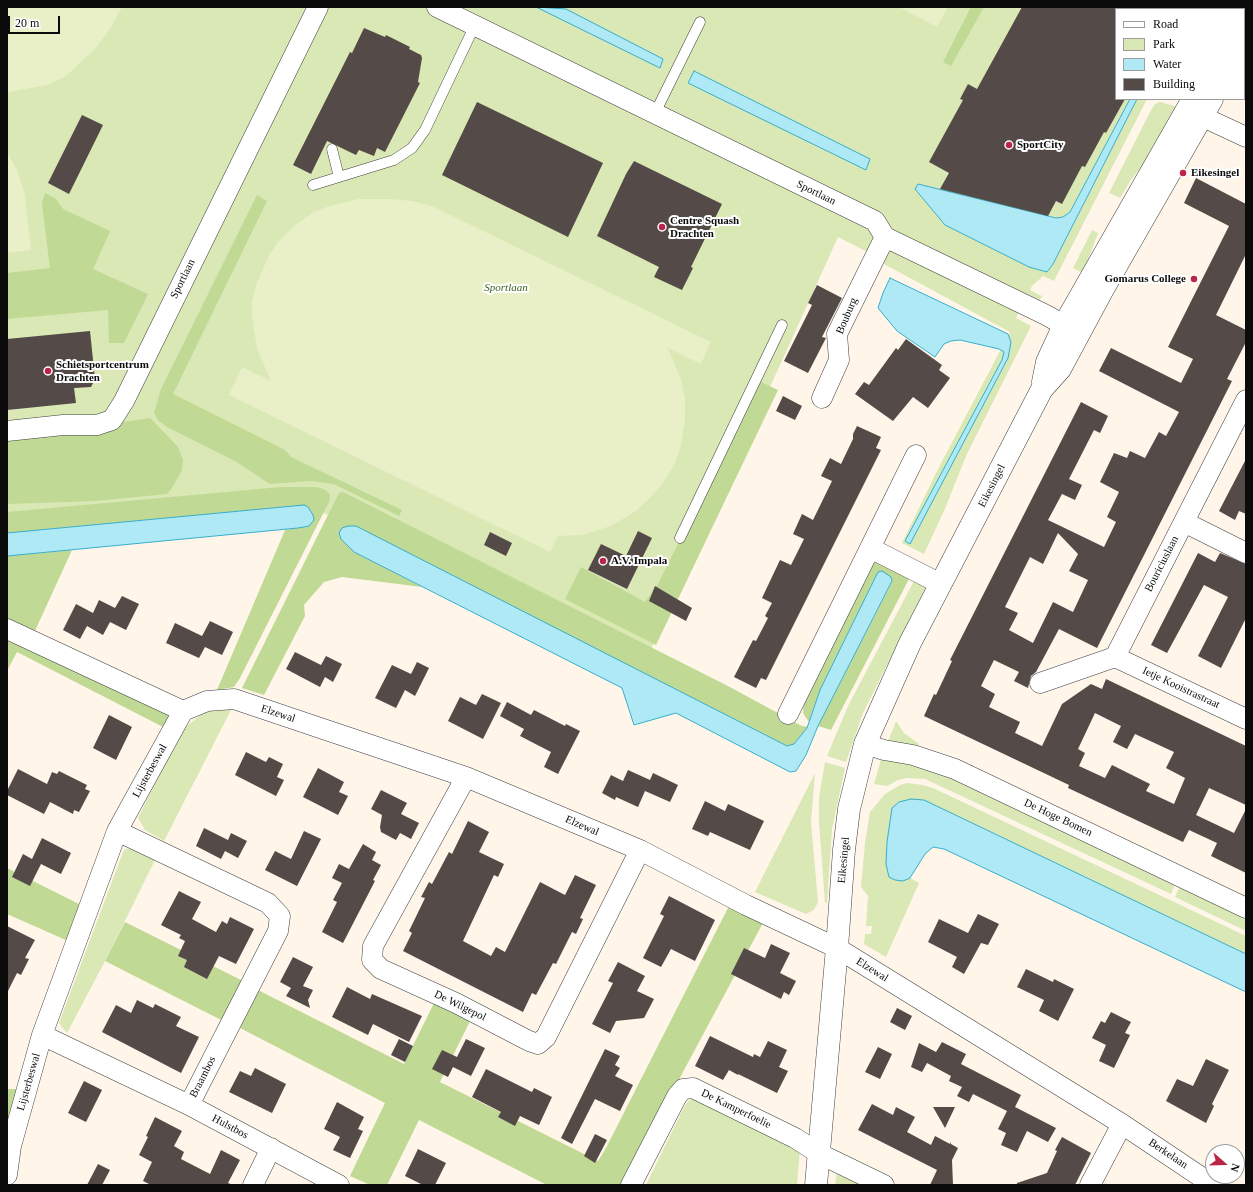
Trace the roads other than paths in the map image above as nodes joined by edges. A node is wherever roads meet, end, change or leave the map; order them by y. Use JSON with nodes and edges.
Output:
{"nodes":[{"id":1,"x":318,"y":7,"type":"edge"},
{"id":2,"x":437,"y":7,"type":"edge"},
{"id":3,"x":700,"y":22,"type":"dead end"},
{"id":4,"x":475,"y":25,"type":"junction"},
{"id":5,"x":1198,"y":106,"type":"edge"},
{"id":6,"x":655,"y":113,"type":"junction"},
{"id":7,"x":1246,"y":138,"type":"edge"},
{"id":8,"x":332,"y":149,"type":"dead end"},
{"id":9,"x":339,"y":176,"type":"junction"},
{"id":10,"x":313,"y":184,"type":"dead end"},
{"id":11,"x":885,"y":237,"type":"junction"},
{"id":12,"x":782,"y":325,"type":"dead end"},
{"id":13,"x":1072,"y":329,"type":"junction"},
{"id":14,"x":822,"y":398,"type":"dead end"},
{"id":15,"x":1246,"y":400,"type":"edge"},
{"id":16,"x":7,"y":431,"type":"edge"},
{"id":17,"x":916,"y":455,"type":"dead end"},
{"id":18,"x":1184,"y":522,"type":"junction"},
{"id":19,"x":680,"y":538,"type":"dead end"},
{"id":20,"x":870,"y":548,"type":"junction"},
{"id":21,"x":1246,"y":553,"type":"edge"},
{"id":22,"x":941,"y":584,"type":"junction"},
{"id":23,"x":7,"y":628,"type":"edge"},
{"id":24,"x":1115,"y":657,"type":"junction"},
{"id":25,"x":1040,"y":683,"type":"dead end"},
{"id":26,"x":183,"y":711,"type":"junction"},
{"id":27,"x":788,"y":714,"type":"dead end"},
{"id":28,"x":1246,"y":719,"type":"edge"},
{"id":29,"x":865,"y":744,"type":"junction"},
{"id":30,"x":466,"y":777,"type":"junction"},
{"id":31,"x":117,"y":831,"type":"junction"},
{"id":32,"x":640,"y":850,"type":"junction"},
{"id":33,"x":1246,"y":908,"type":"edge"},
{"id":34,"x":837,"y":948,"type":"junction"},
{"id":35,"x":42,"y":1035,"type":"junction"},
{"id":36,"x":189,"y":1105,"type":"junction"},
{"id":37,"x":1122,"y":1124,"type":"junction"},
{"id":38,"x":271,"y":1148,"type":"junction"},
{"id":39,"x":820,"y":1154,"type":"junction"},
{"id":40,"x":7,"y":1175,"type":"edge"},
{"id":41,"x":253,"y":1185,"type":"edge"},
{"id":42,"x":339,"y":1185,"type":"edge"},
{"id":43,"x":631,"y":1185,"type":"edge"},
{"id":44,"x":816,"y":1185,"type":"edge"},
{"id":45,"x":884,"y":1185,"type":"edge"},
{"id":46,"x":1090,"y":1185,"type":"edge"},
{"id":47,"x":1213,"y":1185,"type":"edge"}],
"edges":[{"from":1,"to":16,"type":"street","name":"Sportlaan"},
{"from":2,"to":4,"type":"street","name":"Sportlaan"},
{"from":3,"to":6,"type":"lane"},
{"from":4,"to":6,"type":"street","name":"Sportlaan"},
{"from":4,"to":9,"type":"lane"},
{"from":5,"to":7,"type":"street"},
{"from":5,"to":13,"type":"street","name":"Eikesingel"},
{"from":6,"to":11,"type":"street","name":"Sportlaan"},
{"from":8,"to":9,"type":"lane"},
{"from":9,"to":10,"type":"lane"},
{"from":11,"to":13,"type":"street"},
{"from":11,"to":14,"type":"street","name":"Bouburg"},
{"from":12,"to":19,"type":"lane"},
{"from":13,"to":22,"type":"street","name":"Eikesingel"},
{"from":15,"to":18,"type":"street","name":"Bouriciuslaan"},
{"from":17,"to":20,"type":"street"},
{"from":18,"to":21,"type":"street"},
{"from":18,"to":24,"type":"street","name":"Bouriciuslaan"},
{"from":20,"to":22,"type":"street"},
{"from":20,"to":27,"type":"street"},
{"from":22,"to":29,"type":"street","name":"Eikesingel"},
{"from":23,"to":26,"type":"street"},
{"from":24,"to":25,"type":"street"},
{"from":24,"to":28,"type":"street","name":"Ietje Kooistrastraat"},
{"from":26,"to":30,"type":"street","name":"Elzewal"},
{"from":26,"to":31,"type":"street","name":"Lijsterbeswal"},
{"from":29,"to":33,"type":"street","name":"De Hoge Bomen"},
{"from":29,"to":34,"type":"street","name":"Eikesingel"},
{"from":30,"to":32,"type":"street","name":"Elzewal"},
{"from":30,"to":32,"type":"street","name":"De Wilgepol"},
{"from":31,"to":35,"type":"street"},
{"from":31,"to":36,"type":"street","name":"Braambos"},
{"from":32,"to":34,"type":"street","name":"Elzewal"},
{"from":34,"to":37,"type":"street","name":"Elzewal"},
{"from":34,"to":39,"type":"street","name":"Eikesingel"},
{"from":35,"to":36,"type":"street","name":"Braambos"},
{"from":35,"to":40,"type":"street","name":"Lijsterbeswal"},
{"from":36,"to":38,"type":"street","name":"Hulstbos"},
{"from":37,"to":46,"type":"street"},
{"from":37,"to":47,"type":"street","name":"Berkelaan"},
{"from":38,"to":41,"type":"street"},
{"from":38,"to":42,"type":"street","name":"Hulstbos"},
{"from":39,"to":43,"type":"street","name":"De Kamperfoelie"},
{"from":39,"to":44,"type":"street","name":"Eikesingel"},
{"from":39,"to":45,"type":"street"}]}
